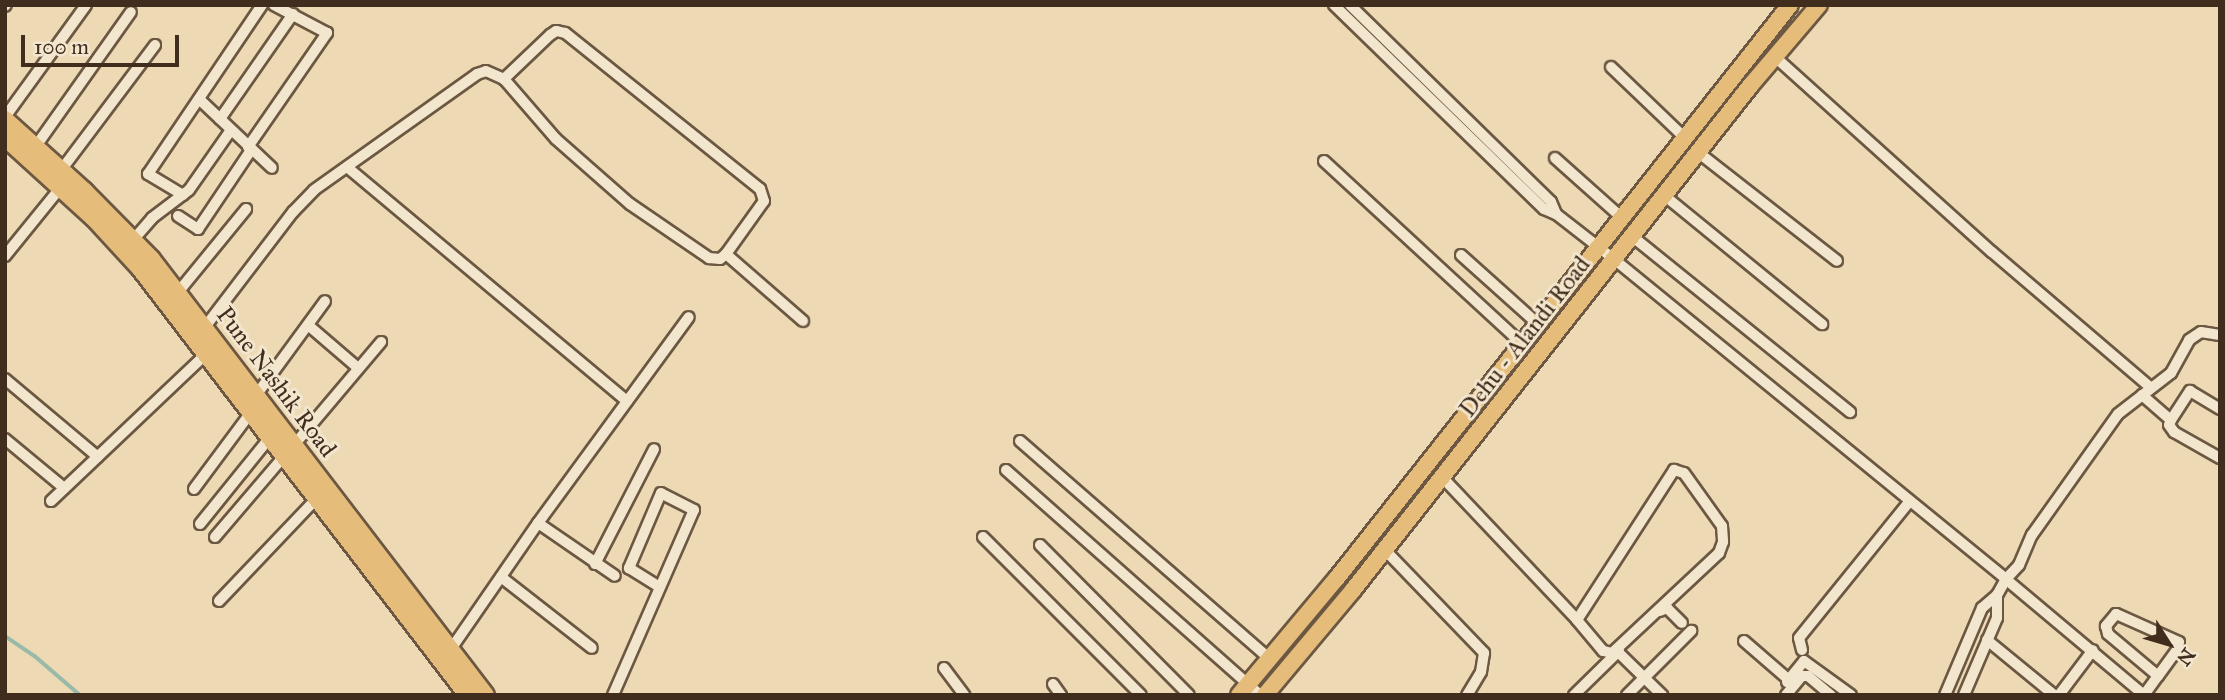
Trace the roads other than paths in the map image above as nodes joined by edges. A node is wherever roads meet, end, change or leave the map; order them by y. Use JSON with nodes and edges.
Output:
{"nodes":[{"id":1,"x":86,"y":5,"type":"edge"},
{"id":2,"x":262,"y":5,"type":"edge"},
{"id":3,"x":274,"y":5,"type":"edge"},
{"id":4,"x":1334,"y":5,"type":"edge"},
{"id":5,"x":1350,"y":5,"type":"edge"},
{"id":6,"x":1790,"y":5,"type":"edge"},
{"id":7,"x":1819,"y":5,"type":"edge"},
{"id":8,"x":131,"y":12,"type":"dead end"},
{"id":9,"x":293,"y":15,"type":"junction"},
{"id":10,"x":156,"y":45,"type":"dead end"},
{"id":11,"x":1774,"y":56,"type":"junction"},
{"id":12,"x":1611,"y":67,"type":"dead end"},
{"id":13,"x":503,"y":79,"type":"junction"},
{"id":14,"x":199,"y":99,"type":"junction"},
{"id":15,"x":5,"y":118,"type":"edge"},
{"id":16,"x":220,"y":119,"type":"junction"},
{"id":17,"x":231,"y":130,"type":"junction"},
{"id":18,"x":5,"y":138,"type":"edge"},
{"id":19,"x":1685,"y":138,"type":"junction"},
{"id":20,"x":36,"y":146,"type":"junction"},
{"id":21,"x":250,"y":149,"type":"junction"},
{"id":22,"x":1699,"y":153,"type":"junction"},
{"id":23,"x":1555,"y":158,"type":"dead end"},
{"id":24,"x":1324,"y":162,"type":"dead end"},
{"id":25,"x":1501,"y":162,"type":"junction"},
{"id":26,"x":347,"y":167,"type":"junction"},
{"id":27,"x":271,"y":168,"type":"dead end"},
{"id":28,"x":62,"y":169,"type":"junction"},
{"id":29,"x":61,"y":187,"type":"junction"},
{"id":30,"x":183,"y":195,"type":"junction"},
{"id":31,"x":1665,"y":196,"type":"junction"},
{"id":32,"x":246,"y":209,"type":"dead end"},
{"id":33,"x":178,"y":216,"type":"dead end"},
{"id":34,"x":1622,"y":218,"type":"junction"},
{"id":35,"x":1633,"y":237,"type":"junction"},
{"id":36,"x":134,"y":239,"type":"junction"},
{"id":37,"x":1599,"y":247,"type":"junction"},
{"id":38,"x":726,"y":254,"type":"junction"},
{"id":39,"x":1461,"y":255,"type":"dead end"},
{"id":40,"x":5,"y":256,"type":"edge"},
{"id":41,"x":1615,"y":260,"type":"junction"},
{"id":42,"x":1837,"y":261,"type":"dead end"},
{"id":43,"x":179,"y":292,"type":"junction"},
{"id":44,"x":325,"y":301,"type":"dead end"},
{"id":45,"x":689,"y":317,"type":"dead end"},
{"id":46,"x":803,"y":321,"type":"dead end"},
{"id":47,"x":1538,"y":324,"type":"junction"},
{"id":48,"x":1822,"y":324,"type":"dead end"},
{"id":49,"x":307,"y":325,"type":"junction"},
{"id":50,"x":205,"y":327,"type":"junction"},
{"id":51,"x":2220,"y":335,"type":"edge"},
{"id":52,"x":381,"y":342,"type":"dead end"},
{"id":53,"x":1522,"y":344,"type":"junction"},
{"id":54,"x":207,"y":353,"type":"junction"},
{"id":55,"x":358,"y":368,"type":"junction"},
{"id":56,"x":5,"y":379,"type":"edge"},
{"id":57,"x":2146,"y":391,"type":"junction"},
{"id":58,"x":257,"y":394,"type":"junction"},
{"id":59,"x":627,"y":401,"type":"junction"},
{"id":60,"x":2220,"y":409,"type":"edge"},
{"id":61,"x":252,"y":411,"type":"junction"},
{"id":62,"x":1850,"y":412,"type":"dead end"},
{"id":63,"x":2171,"y":420,"type":"junction"},
{"id":64,"x":271,"y":436,"type":"junction"},
{"id":65,"x":5,"y":439,"type":"edge"},
{"id":66,"x":1020,"y":441,"type":"dead end"},
{"id":67,"x":654,"y":449,"type":"dead end"},
{"id":68,"x":290,"y":450,"type":"junction"},
{"id":69,"x":98,"y":457,"type":"junction"},
{"id":70,"x":2220,"y":458,"type":"edge"},
{"id":71,"x":1006,"y":470,"type":"dead end"},
{"id":72,"x":1442,"y":477,"type":"junction"},
{"id":73,"x":64,"y":488,"type":"junction"},
{"id":74,"x":194,"y":489,"type":"dead end"},
{"id":75,"x":317,"y":498,"type":"junction"},
{"id":76,"x":51,"y":501,"type":"dead end"},
{"id":77,"x":1910,"y":501,"type":"junction"},
{"id":78,"x":538,"y":523,"type":"junction"},
{"id":79,"x":200,"y":524,"type":"dead end"},
{"id":80,"x":215,"y":537,"type":"dead end"},
{"id":81,"x":983,"y":537,"type":"dead end"},
{"id":82,"x":1040,"y":545,"type":"dead end"},
{"id":83,"x":1385,"y":550,"type":"junction"},
{"id":84,"x":595,"y":564,"type":"junction"},
{"id":85,"x":615,"y":576,"type":"dead end"},
{"id":86,"x":500,"y":577,"type":"junction"},
{"id":87,"x":2006,"y":579,"type":"junction"},
{"id":88,"x":659,"y":587,"type":"junction"},
{"id":89,"x":1997,"y":595,"type":"junction"},
{"id":90,"x":219,"y":601,"type":"dead end"},
{"id":91,"x":1577,"y":620,"type":"junction"},
{"id":92,"x":1682,"y":623,"type":"dead end"},
{"id":93,"x":1691,"y":631,"type":"dead end"},
{"id":94,"x":1987,"y":640,"type":"junction"},
{"id":95,"x":1744,"y":641,"type":"dead end"},
{"id":96,"x":592,"y":648,"type":"dead end"},
{"id":97,"x":451,"y":649,"type":"junction"},
{"id":98,"x":1802,"y":650,"type":"dead end"},
{"id":99,"x":2093,"y":650,"type":"junction"},
{"id":100,"x":1618,"y":652,"type":"junction"},
{"id":101,"x":1270,"y":659,"type":"junction"},
{"id":102,"x":944,"y":668,"type":"dead end"},
{"id":103,"x":2158,"y":676,"type":"junction"},
{"id":104,"x":1644,"y":678,"type":"junction"},
{"id":105,"x":1053,"y":684,"type":"dead end"},
{"id":106,"x":1253,"y":692,"type":"edge"},
{"id":107,"x":1628,"y":694,"type":"edge"},
{"id":108,"x":467,"y":695,"type":"edge"},
{"id":109,"x":486,"y":695,"type":"edge"},
{"id":110,"x":613,"y":695,"type":"edge"},
{"id":111,"x":964,"y":695,"type":"edge"},
{"id":112,"x":1061,"y":695,"type":"edge"},
{"id":113,"x":1141,"y":695,"type":"edge"},
{"id":114,"x":1189,"y":695,"type":"edge"},
{"id":115,"x":1467,"y":695,"type":"edge"},
{"id":116,"x":1574,"y":695,"type":"edge"},
{"id":117,"x":1662,"y":695,"type":"edge"},
{"id":118,"x":1786,"y":695,"type":"edge"},
{"id":119,"x":1831,"y":695,"type":"edge"},
{"id":120,"x":1851,"y":695,"type":"edge"},
{"id":121,"x":1945,"y":695,"type":"edge"},
{"id":122,"x":1964,"y":695,"type":"edge"},
{"id":123,"x":2056,"y":695,"type":"edge"},
{"id":124,"x":2144,"y":695,"type":"edge"}],
"edges":[{"from":1,"to":15,"type":"street"},
{"from":2,"to":14,"type":"street"},
{"from":3,"to":9,"type":"street"},
{"from":4,"to":25,"type":"street"},
{"from":5,"to":25,"type":"street"},
{"from":6,"to":19,"type":"main road","name":"Dehu - Alandi Road"},
{"from":7,"to":11,"type":"main road","name":"Dehu - Alandi Road"},
{"from":8,"to":20,"type":"street"},
{"from":9,"to":16,"type":"street"},
{"from":9,"to":21,"type":"street"},
{"from":10,"to":28,"type":"street"},
{"from":11,"to":22,"type":"main road","name":"Dehu - Alandi Road"},
{"from":11,"to":57,"type":"street"},
{"from":12,"to":19,"type":"street"},
{"from":13,"to":26,"type":"street"},
{"from":13,"to":38,"type":"street"},
{"from":13,"to":38,"type":"street"},
{"from":14,"to":16,"type":"street"},
{"from":14,"to":30,"type":"street"},
{"from":15,"to":20,"type":"main road","name":"Pune Nashik Road"},
{"from":16,"to":17,"type":"street"},
{"from":17,"to":21,"type":"street"},
{"from":17,"to":30,"type":"street"},
{"from":18,"to":29,"type":"main road","name":"Pune Nashik Road"},
{"from":19,"to":34,"type":"main road","name":"Dehu - Alandi Road"},
{"from":20,"to":28,"type":"main road","name":"Pune Nashik Road"},
{"from":21,"to":27,"type":"street"},
{"from":21,"to":33,"type":"street"},
{"from":22,"to":31,"type":"main road","name":"Dehu - Alandi Road"},
{"from":22,"to":42,"type":"street"},
{"from":23,"to":34,"type":"street"},
{"from":24,"to":53,"type":"street"},
{"from":25,"to":37,"type":"street"},
{"from":26,"to":50,"type":"street"},
{"from":26,"to":59,"type":"street"},
{"from":28,"to":36,"type":"main road","name":"Pune Nashik Road"},
{"from":29,"to":40,"type":"street"},
{"from":29,"to":54,"type":"main road","name":"Pune Nashik Road"},
{"from":30,"to":36,"type":"street"},
{"from":31,"to":35,"type":"main road","name":"Dehu - Alandi Road"},
{"from":31,"to":48,"type":"street"},
{"from":32,"to":43,"type":"street"},
{"from":34,"to":37,"type":"main road","name":"Dehu - Alandi Road"},
{"from":35,"to":41,"type":"main road","name":"Dehu - Alandi Road"},
{"from":35,"to":62,"type":"street"},
{"from":36,"to":43,"type":"main road","name":"Pune Nashik Road"},
{"from":37,"to":41,"type":"street"},
{"from":37,"to":47,"type":"main road","name":"Dehu - Alandi Road"},
{"from":38,"to":46,"type":"street"},
{"from":39,"to":47,"type":"street"},
{"from":41,"to":72,"type":"main road","name":"Dehu - Alandi Road"},
{"from":41,"to":77,"type":"street"},
{"from":43,"to":50,"type":"main road","name":"Pune Nashik Road"},
{"from":44,"to":49,"type":"street"},
{"from":45,"to":59,"type":"street"},
{"from":47,"to":53,"type":"main road","name":"Dehu - Alandi Road"},
{"from":49,"to":55,"type":"street"},
{"from":49,"to":58,"type":"street"},
{"from":50,"to":58,"type":"main road","name":"Pune Nashik Road"},
{"from":51,"to":57,"type":"street"},
{"from":52,"to":55,"type":"street"},
{"from":53,"to":101,"type":"main road","name":"Dehu - Alandi Road"},
{"from":54,"to":61,"type":"main road","name":"Pune Nashik Road"},
{"from":54,"to":69,"type":"street"},
{"from":55,"to":68,"type":"street"},
{"from":56,"to":69,"type":"street"},
{"from":57,"to":63,"type":"street"},
{"from":57,"to":87,"type":"street"},
{"from":58,"to":68,"type":"main road","name":"Pune Nashik Road"},
{"from":59,"to":78,"type":"street"},
{"from":60,"to":63,"type":"street"},
{"from":61,"to":64,"type":"main road","name":"Pune Nashik Road"},
{"from":61,"to":74,"type":"street"},
{"from":63,"to":70,"type":"street"},
{"from":64,"to":68,"type":"main road","name":"Pune Nashik Road"},
{"from":64,"to":79,"type":"street"},
{"from":65,"to":73,"type":"street"},
{"from":66,"to":101,"type":"street"},
{"from":67,"to":84,"type":"street"},
{"from":68,"to":75,"type":"main road","name":"Pune Nashik Road"},
{"from":68,"to":80,"type":"street"},
{"from":68,"to":97,"type":"main road","name":"Pune Nashik Road"},
{"from":69,"to":73,"type":"street"},
{"from":71,"to":106,"type":"street"},
{"from":72,"to":83,"type":"main road","name":"Dehu - Alandi Road"},
{"from":72,"to":91,"type":"street"},
{"from":73,"to":76,"type":"street"},
{"from":75,"to":90,"type":"street"},
{"from":75,"to":108,"type":"main road","name":"Pune Nashik Road"},
{"from":77,"to":87,"type":"street"},
{"from":77,"to":98,"type":"street"},
{"from":78,"to":84,"type":"street"},
{"from":78,"to":86,"type":"street"},
{"from":81,"to":113,"type":"street"},
{"from":82,"to":114,"type":"street"},
{"from":83,"to":106,"type":"main road","name":"Dehu - Alandi Road"},
{"from":83,"to":115,"type":"street"},
{"from":84,"to":85,"type":"street"},
{"from":86,"to":96,"type":"street"},
{"from":86,"to":97,"type":"street"},
{"from":87,"to":89,"type":"street"},
{"from":87,"to":99,"type":"street"},
{"from":88,"to":88,"type":"street"},
{"from":88,"to":110,"type":"street"},
{"from":89,"to":94,"type":"street"},
{"from":89,"to":121,"type":"street"},
{"from":91,"to":91,"type":"street"},
{"from":92,"to":100,"type":"street"},
{"from":93,"to":104,"type":"street"},
{"from":94,"to":122,"type":"street"},
{"from":94,"to":123,"type":"street"},
{"from":95,"to":120,"type":"street"},
{"from":97,"to":109,"type":"main road","name":"Pune Nashik Road"},
{"from":99,"to":123,"type":"street"},
{"from":99,"to":124,"type":"street"},
{"from":100,"to":104,"type":"street"},
{"from":100,"to":116,"type":"street"},
{"from":101,"to":106,"type":"main road","name":"Dehu - Alandi Road"},
{"from":102,"to":111,"type":"street"},
{"from":103,"to":103,"type":"street"},
{"from":103,"to":124,"type":"street"},
{"from":104,"to":107,"type":"street"},
{"from":104,"to":117,"type":"street"},
{"from":105,"to":112,"type":"street"},
{"from":118,"to":119,"type":"street"}]}
